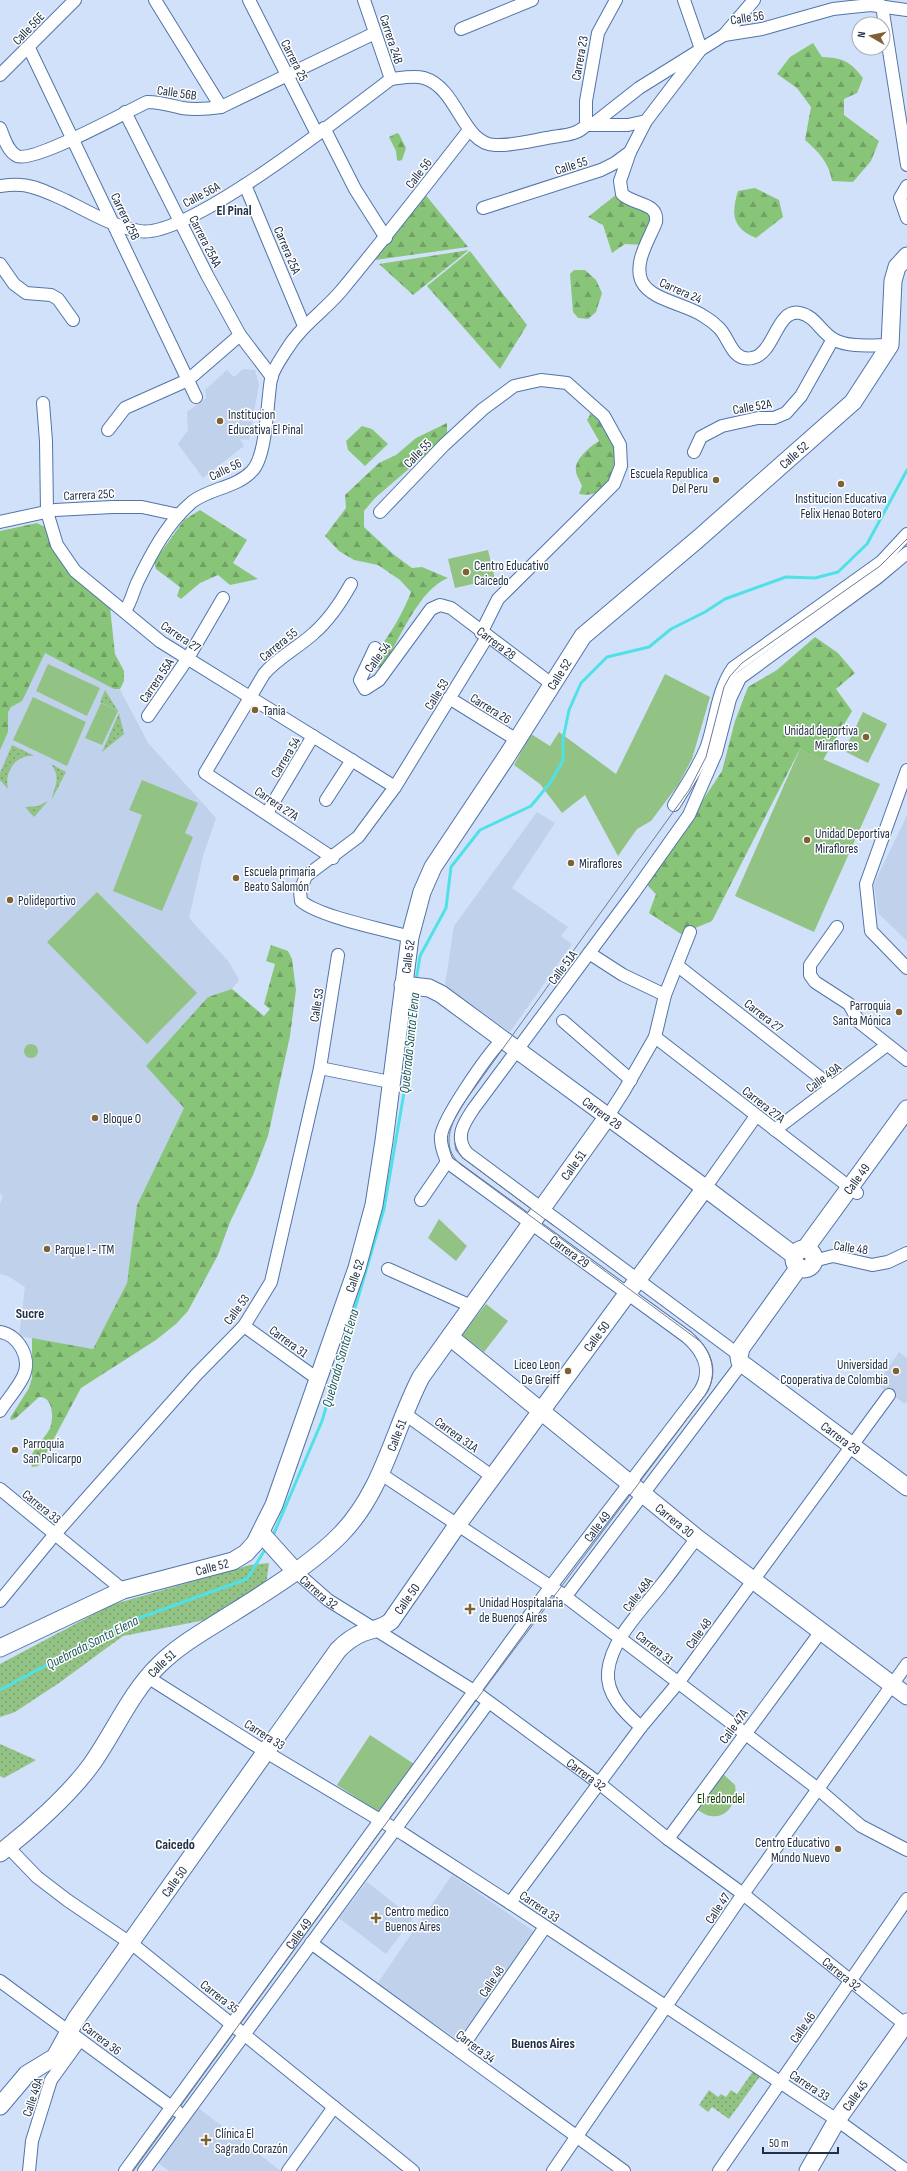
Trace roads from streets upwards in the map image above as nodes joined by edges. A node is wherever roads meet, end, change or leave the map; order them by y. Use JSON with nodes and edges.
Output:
{"nodes":[{"id":1,"x":249,"y":0,"type":"edge"},
{"id":2,"x":364,"y":0,"type":"edge"},
{"id":3,"x":532,"y":0,"type":"edge"},
{"id":4,"x":616,"y":0,"type":"edge"},
{"id":5,"x":684,"y":0,"type":"edge"},
{"id":6,"x":754,"y":0,"type":"edge"},
{"id":7,"x":73,"y":1,"type":"edge"},
{"id":8,"x":157,"y":1,"type":"edge"},
{"id":9,"x":882,"y":6,"type":"junction"},
{"id":10,"x":907,"y":10,"type":"edge"},
{"id":11,"x":461,"y":29,"type":"dead end"},
{"id":12,"x":375,"y":32,"type":"junction"},
{"id":13,"x":724,"y":35,"type":"junction"},
{"id":14,"x":29,"y":48,"type":"junction"},
{"id":15,"x":701,"y":49,"type":"junction"},
{"id":16,"x":0,"y":75,"type":"edge"},
{"id":17,"x":287,"y":75,"type":"junction"},
{"id":18,"x":391,"y":79,"type":"junction"},
{"id":19,"x":221,"y":107,"type":"junction"},
{"id":20,"x":125,"y":112,"type":"junction"},
{"id":21,"x":646,"y":121,"type":"junction"},
{"id":22,"x":589,"y":125,"type":"junction"},
{"id":23,"x":0,"y":128,"type":"edge"},
{"id":24,"x":469,"y":130,"type":"junction"},
{"id":25,"x":320,"y":131,"type":"junction"},
{"id":26,"x":73,"y":139,"type":"junction"},
{"id":27,"x":630,"y":152,"type":"junction"},
{"id":28,"x":907,"y":165,"type":"edge"},
{"id":29,"x":245,"y":185,"type":"junction"},
{"id":30,"x":0,"y":186,"type":"edge"},
{"id":31,"x":907,"y":186,"type":"edge"},
{"id":32,"x":483,"y":208,"type":"dead end"},
{"id":33,"x":907,"y":218,"type":"edge"},
{"id":34,"x":180,"y":221,"type":"junction"},
{"id":35,"x":115,"y":225,"type":"junction"},
{"id":36,"x":386,"y":238,"type":"junction"},
{"id":37,"x":907,"y":256,"type":"edge"},
{"id":38,"x":0,"y":264,"type":"edge"},
{"id":39,"x":73,"y":320,"type":"dead end"},
{"id":40,"x":304,"y":326,"type":"junction"},
{"id":41,"x":240,"y":335,"type":"junction"},
{"id":42,"x":833,"y":339,"type":"junction"},
{"id":43,"x":890,"y":345,"type":"junction"},
{"id":44,"x":272,"y":377,"type":"junction"},
{"id":45,"x":188,"y":380,"type":"junction"},
{"id":46,"x":196,"y":397,"type":"dead end"},
{"id":47,"x":43,"y":403,"type":"dead end"},
{"id":48,"x":108,"y":430,"type":"dead end"},
{"id":49,"x":620,"y":445,"type":"joint"},
{"id":50,"x":694,"y":452,"type":"dead end"},
{"id":51,"x":47,"y":512,"type":"junction"},
{"id":52,"x":380,"y":512,"type":"dead end"},
{"id":53,"x":179,"y":515,"type":"junction"},
{"id":54,"x":0,"y":522,"type":"edge"},
{"id":55,"x":907,"y":534,"type":"edge"},
{"id":56,"x":907,"y":553,"type":"edge"},
{"id":57,"x":351,"y":584,"type":"dead end"},
{"id":58,"x":223,"y":598,"type":"dead end"},
{"id":59,"x":440,"y":606,"type":"joint"},
{"id":60,"x":125,"y":611,"type":"junction"},
{"id":61,"x":484,"y":635,"type":"junction"},
{"id":62,"x":375,"y":648,"type":"dead end"},
{"id":63,"x":188,"y":658,"type":"junction"},
{"id":64,"x":553,"y":685,"type":"junction"},
{"id":65,"x":250,"y":697,"type":"junction"},
{"id":66,"x":450,"y":698,"type":"junction"},
{"id":67,"x":148,"y":716,"type":"dead end"},
{"id":68,"x":314,"y":736,"type":"junction"},
{"id":69,"x":517,"y":740,"type":"junction"},
{"id":70,"x":352,"y":760,"type":"junction"},
{"id":71,"x":907,"y":770,"type":"edge"},
{"id":72,"x":206,"y":773,"type":"joint"},
{"id":73,"x":395,"y":787,"type":"junction"},
{"id":74,"x":326,"y":800,"type":"dead end"},
{"id":75,"x":674,"y":805,"type":"dead end"},
{"id":76,"x":267,"y":813,"type":"junction"},
{"id":77,"x":333,"y":858,"type":"junction"},
{"id":78,"x":837,"y":927,"type":"dead end"},
{"id":79,"x":690,"y":932,"type":"dead end"},
{"id":80,"x":410,"y":937,"type":"junction"},
{"id":81,"x":589,"y":953,"type":"junction"},
{"id":82,"x":338,"y":955,"type":"dead end"},
{"id":83,"x":678,"y":966,"type":"junction"},
{"id":84,"x":907,"y":968,"type":"edge"},
{"id":85,"x":411,"y":986,"type":"junction"},
{"id":86,"x":665,"y":995,"type":"junction"},
{"id":87,"x":564,"y":1021,"type":"dead end"},
{"id":88,"x":655,"y":1037,"type":"junction"},
{"id":89,"x":502,"y":1040,"type":"junction"},
{"id":90,"x":887,"y":1045,"type":"junction"},
{"id":91,"x":517,"y":1050,"type":"junction"},
{"id":92,"x":907,"y":1060,"type":"edge"},
{"id":93,"x":320,"y":1068,"type":"junction"},
{"id":94,"x":631,"y":1080,"type":"junction"},
{"id":95,"x":390,"y":1082,"type":"junction"},
{"id":96,"x":832,"y":1087,"type":"junction"},
{"id":97,"x":907,"y":1109,"type":"edge"},
{"id":98,"x":608,"y":1116,"type":"junction"},
{"id":99,"x":756,"y":1116,"type":"junction"},
{"id":100,"x":907,"y":1125,"type":"edge"},
{"id":101,"x":775,"y":1130,"type":"junction"},
{"id":102,"x":460,"y":1136,"type":"joint"},
{"id":103,"x":447,"y":1162,"type":"junction"},
{"id":104,"x":705,"y":1188,"type":"junction"},
{"id":105,"x":854,"y":1190,"type":"junction"},
{"id":106,"x":420,"y":1200,"type":"dead end"},
{"id":107,"x":541,"y":1208,"type":"junction"},
{"id":108,"x":531,"y":1222,"type":"junction"},
{"id":109,"x":907,"y":1253,"type":"edge"},
{"id":110,"x":805,"y":1258,"type":"junction"},
{"id":111,"x":388,"y":1269,"type":"dead end"},
{"id":112,"x":638,"y":1280,"type":"junction"},
{"id":113,"x":628,"y":1294,"type":"junction"},
{"id":114,"x":471,"y":1306,"type":"junction"},
{"id":115,"x":244,"y":1326,"type":"junction"},
{"id":116,"x":0,"y":1332,"type":"edge"},
{"id":117,"x":450,"y":1337,"type":"junction"},
{"id":118,"x":740,"y":1358,"type":"junction"},
{"id":119,"x":706,"y":1365,"type":"joint"},
{"id":120,"x":319,"y":1380,"type":"junction"},
{"id":121,"x":889,"y":1395,"type":"dead end"},
{"id":122,"x":0,"y":1411,"type":"edge"},
{"id":123,"x":542,"y":1412,"type":"junction"},
{"id":124,"x":405,"y":1414,"type":"junction"},
{"id":125,"x":851,"y":1446,"type":"junction"},
{"id":126,"x":381,"y":1474,"type":"junction"},
{"id":127,"x":493,"y":1477,"type":"junction"},
{"id":128,"x":629,"y":1484,"type":"junction"},
{"id":129,"x":907,"y":1487,"type":"edge"},
{"id":130,"x":0,"y":1489,"type":"edge"},
{"id":131,"x":642,"y":1495,"type":"junction"},
{"id":132,"x":458,"y":1524,"type":"junction"},
{"id":133,"x":55,"y":1534,"type":"junction"},
{"id":134,"x":264,"y":1536,"type":"junction"},
{"id":135,"x":697,"y":1538,"type":"junction"},
{"id":136,"x":281,"y":1555,"type":"junction"},
{"id":137,"x":295,"y":1571,"type":"junction"},
{"id":138,"x":753,"y":1580,"type":"junction"},
{"id":139,"x":551,"y":1586,"type":"junction"},
{"id":140,"x":270,"y":1588,"type":"junction"},
{"id":141,"x":123,"y":1590,"type":"junction"},
{"id":142,"x":566,"y":1596,"type":"junction"},
{"id":143,"x":0,"y":1601,"type":"edge"},
{"id":144,"x":374,"y":1629,"type":"junction"},
{"id":145,"x":822,"y":1630,"type":"junction"},
{"id":146,"x":621,"y":1638,"type":"junction"},
{"id":147,"x":0,"y":1648,"type":"edge"},
{"id":148,"x":907,"y":1664,"type":"edge"},
{"id":149,"x":149,"y":1678,"type":"junction"},
{"id":150,"x":678,"y":1683,"type":"junction"},
{"id":151,"x":892,"y":1685,"type":"junction"},
{"id":152,"x":478,"y":1686,"type":"dead end"},
{"id":153,"x":907,"y":1696,"type":"edge"},
{"id":154,"x":470,"y":1697,"type":"dead end"},
{"id":155,"x":485,"y":1707,"type":"dead end"},
{"id":156,"x":641,"y":1727,"type":"junction"},
{"id":157,"x":744,"y":1735,"type":"junction"},
{"id":158,"x":266,"y":1752,"type":"junction"},
{"id":159,"x":600,"y":1784,"type":"junction"},
{"id":160,"x":818,"y":1789,"type":"junction"},
{"id":161,"x":382,"y":1821,"type":"junction"},
{"id":162,"x":395,"y":1829,"type":"junction"},
{"id":163,"x":668,"y":1839,"type":"junction"},
{"id":164,"x":4,"y":1850,"type":"edge"},
{"id":165,"x":907,"y":1850,"type":"edge"},
{"id":166,"x":743,"y":1894,"type":"junction"},
{"id":167,"x":907,"y":1899,"type":"edge"},
{"id":168,"x":510,"y":1903,"type":"junction"},
{"id":169,"x":545,"y":1927,"type":"junction"},
{"id":170,"x":311,"y":1943,"type":"junction"},
{"id":171,"x":131,"y":1944,"type":"junction"},
{"id":172,"x":0,"y":1981,"type":"edge"},
{"id":173,"x":850,"y":1982,"type":"junction"},
{"id":174,"x":667,"y":2007,"type":"junction"},
{"id":175,"x":233,"y":2024,"type":"junction"},
{"id":176,"x":906,"y":2024,"type":"edge"},
{"id":177,"x":244,"y":2034,"type":"junction"},
{"id":178,"x":75,"y":2036,"type":"junction"},
{"id":179,"x":460,"y":2050,"type":"junction"},
{"id":180,"x":46,"y":2064,"type":"junction"},
{"id":181,"x":51,"y":2080,"type":"junction"},
{"id":182,"x":780,"y":2082,"type":"junction"},
{"id":183,"x":0,"y":2106,"type":"edge"},
{"id":184,"x":172,"y":2107,"type":"junction"},
{"id":185,"x":334,"y":2107,"type":"junction"},
{"id":186,"x":186,"y":2118,"type":"junction"},
{"id":187,"x":837,"y":2120,"type":"junction"},
{"id":188,"x":576,"y":2137,"type":"junction"},
{"id":189,"x":28,"y":2171,"type":"edge"},
{"id":190,"x":125,"y":2171,"type":"edge"},
{"id":191,"x":144,"y":2171,"type":"edge"},
{"id":192,"x":288,"y":2171,"type":"edge"},
{"id":193,"x":413,"y":2171,"type":"edge"},
{"id":194,"x":554,"y":2171,"type":"edge"},
{"id":195,"x":624,"y":2171,"type":"edge"},
{"id":196,"x":719,"y":2171,"type":"edge"},
{"id":197,"x":808,"y":2171,"type":"edge"},
{"id":198,"x":907,"y":2171,"type":"edge"}],
"edges":[{"from":1,"to":17,"type":"street","name":"Carrera 25"},
{"from":2,"to":12,"type":"street","name":"Carrera 24B"},
{"from":3,"to":11,"type":"street"},
{"from":4,"to":22,"type":"street","name":"Carrera 23"},
{"from":5,"to":15,"type":"street"},
{"from":6,"to":13,"type":"street"},
{"from":7,"to":14,"type":"street","name":"Calle 56E"},
{"from":8,"to":19,"type":"street"},
{"from":9,"to":10,"type":"street","name":"Calle 56"},
{"from":9,"to":13,"type":"street","name":"Calle 56"},
{"from":9,"to":28,"type":"street"},
{"from":12,"to":17,"type":"street","name":"Calle 56B"},
{"from":12,"to":18,"type":"street","name":"Carrera 24B"},
{"from":13,"to":15,"type":"street","name":"Calle 56"},
{"from":14,"to":16,"type":"street","name":"Calle 56E"},
{"from":14,"to":26,"type":"street","name":"Carrera 25B"},
{"from":15,"to":21,"type":"street","name":"Calle 55"},
{"from":15,"to":22,"type":"street","name":"Calle 56"},
{"from":17,"to":19,"type":"street","name":"Calle 56B"},
{"from":17,"to":25,"type":"street","name":"Carrera 25"},
{"from":18,"to":24,"type":"street","name":"Carrera 24B"},
{"from":18,"to":25,"type":"street","name":"Calle 56A"},
{"from":19,"to":20,"type":"street","name":"Calle 56B"},
{"from":20,"to":26,"type":"street","name":"Calle 56B"},
{"from":20,"to":34,"type":"street","name":"Carrera 25AA"},
{"from":21,"to":22,"type":"street"},
{"from":21,"to":27,"type":"street","name":"Calle 55"},
{"from":22,"to":24,"type":"street","name":"Calle 56"},
{"from":23,"to":26,"type":"street","name":"Calle 56B"},
{"from":24,"to":36,"type":"street","name":"Calle 56"},
{"from":25,"to":29,"type":"street","name":"Calle 56A"},
{"from":25,"to":36,"type":"street","name":"Carrera 25"},
{"from":26,"to":35,"type":"street","name":"Carrera 25B"},
{"from":27,"to":32,"type":"street","name":"Calle 55"},
{"from":27,"to":42,"type":"street","name":"Carrera 24"},
{"from":29,"to":34,"type":"street","name":"Calle 56A"},
{"from":29,"to":40,"type":"street","name":"Carrera 25A"},
{"from":30,"to":35,"type":"street","name":"Calle 56A"},
{"from":31,"to":33,"type":"street"},
{"from":34,"to":35,"type":"street","name":"Calle 56A"},
{"from":34,"to":41,"type":"street","name":"Carrera 25AA"},
{"from":35,"to":45,"type":"street","name":"Carrera 25B"},
{"from":36,"to":40,"type":"street","name":"Calle 56"},
{"from":37,"to":43,"type":"street"},
{"from":38,"to":39,"type":"street"},
{"from":40,"to":44,"type":"street","name":"Calle 56"},
{"from":41,"to":44,"type":"street","name":"Carrera 25AA"},
{"from":41,"to":45,"type":"street"},
{"from":42,"to":43,"type":"street"},
{"from":42,"to":50,"type":"street","name":"Calle 52A"},
{"from":43,"to":64,"type":"street","name":"Calle 52"},
{"from":44,"to":53,"type":"street","name":"Calle 56"},
{"from":45,"to":46,"type":"street","name":"Carrera 25B"},
{"from":45,"to":48,"type":"street"},
{"from":47,"to":51,"type":"street","name":"Carrera 27"},
{"from":49,"to":52,"type":"street","name":"Calle 55"},
{"from":49,"to":61,"type":"street","name":"Calle 53"},
{"from":51,"to":53,"type":"street","name":"Carrera 25C"},
{"from":51,"to":54,"type":"street","name":"Carrera 25C"},
{"from":51,"to":60,"type":"street","name":"Carrera 27"},
{"from":53,"to":60,"type":"street","name":"Calle 56"},
{"from":55,"to":75,"type":"street"},
{"from":56,"to":81,"type":"street","name":"Calle 51A"},
{"from":57,"to":65,"type":"street","name":"Carrera 55"},
{"from":58,"to":63,"type":"street","name":"Carrera 55A"},
{"from":59,"to":61,"type":"street","name":"Carrera 28"},
{"from":59,"to":62,"type":"street","name":"Calle 54"},
{"from":60,"to":63,"type":"street","name":"Carrera 27"},
{"from":61,"to":64,"type":"street","name":"Carrera 28"},
{"from":61,"to":66,"type":"street","name":"Calle 53"},
{"from":63,"to":65,"type":"street","name":"Carrera 27"},
{"from":63,"to":67,"type":"street","name":"Carrera 55A"},
{"from":64,"to":69,"type":"street","name":"Calle 52"},
{"from":65,"to":68,"type":"street","name":"Carrera 27"},
{"from":65,"to":72,"type":"street","name":"Carrera 55"},
{"from":66,"to":69,"type":"street","name":"Carrera 26"},
{"from":66,"to":73,"type":"street","name":"Calle 53"},
{"from":68,"to":70,"type":"street","name":"Carrera 27"},
{"from":68,"to":76,"type":"street","name":"Carrera 54"},
{"from":69,"to":80,"type":"street","name":"Calle 52"},
{"from":70,"to":73,"type":"street","name":"Carrera 27"},
{"from":70,"to":74,"type":"street"},
{"from":71,"to":84,"type":"street"},
{"from":72,"to":76,"type":"street","name":"Carrera 27A"},
{"from":73,"to":77,"type":"street","name":"Calle 53"},
{"from":76,"to":77,"type":"street","name":"Carrera 27A"},
{"from":77,"to":80,"type":"street","name":"Calle 53"},
{"from":78,"to":90,"type":"street"},
{"from":79,"to":83,"type":"street","name":"Calle 51"},
{"from":80,"to":85,"type":"street","name":"Calle 52"},
{"from":81,"to":86,"type":"street"},
{"from":81,"to":91,"type":"street","name":"Calle 51A"},
{"from":82,"to":93,"type":"street","name":"Calle 53"},
{"from":83,"to":86,"type":"street","name":"Calle 51"},
{"from":83,"to":96,"type":"street","name":"Carrera 27"},
{"from":85,"to":89,"type":"street","name":"Carrera 28"},
{"from":85,"to":95,"type":"street","name":"Calle 52"},
{"from":86,"to":88,"type":"street","name":"Calle 51"},
{"from":87,"to":94,"type":"street"},
{"from":88,"to":94,"type":"street","name":"Calle 51"},
{"from":88,"to":99,"type":"street","name":"Carrera 27A"},
{"from":89,"to":91,"type":"street","name":"Carrera 28"},
{"from":89,"to":103,"type":"street"},
{"from":90,"to":92,"type":"street"},
{"from":90,"to":96,"type":"street","name":"Calle 49A"},
{"from":91,"to":98,"type":"street","name":"Carrera 28"},
{"from":91,"to":102,"type":"street","name":"Calle 51A"},
{"from":93,"to":95,"type":"street"},
{"from":93,"to":115,"type":"street","name":"Calle 53"},
{"from":94,"to":98,"type":"street","name":"Calle 51"},
{"from":95,"to":120,"type":"street","name":"Calle 52"},
{"from":96,"to":101,"type":"street","name":"Calle 49A"},
{"from":97,"to":105,"type":"street","name":"Calle 49"},
{"from":98,"to":104,"type":"street","name":"Carrera 28"},
{"from":98,"to":107,"type":"street","name":"Calle 51"},
{"from":99,"to":101,"type":"street","name":"Carrera 27A"},
{"from":99,"to":104,"type":"street","name":"Calle 50"},
{"from":100,"to":105,"type":"street","name":"Calle 49"},
{"from":101,"to":105,"type":"street","name":"Carrera 27A"},
{"from":102,"to":107,"type":"street","name":"Carrera 29"},
{"from":103,"to":106,"type":"street"},
{"from":103,"to":108,"type":"street","name":"Carrera 29"},
{"from":104,"to":110,"type":"street","name":"Carrera 28"},
{"from":104,"to":112,"type":"street","name":"Calle 50"},
{"from":105,"to":110,"type":"street","name":"Calle 49"},
{"from":107,"to":108,"type":"street","name":"Calle 51"},
{"from":107,"to":112,"type":"street","name":"Carrera 29"},
{"from":108,"to":113,"type":"street","name":"Carrera 29"},
{"from":108,"to":114,"type":"street","name":"Calle 51"},
{"from":109,"to":110,"type":"street","name":"Calle 48"},
{"from":110,"to":118,"type":"street","name":"Calle 49"},
{"from":111,"to":114,"type":"street"},
{"from":112,"to":113,"type":"street","name":"Calle 50"},
{"from":112,"to":118,"type":"street","name":"Carrera 29"},
{"from":113,"to":119,"type":"street","name":"Carrera 29"},
{"from":113,"to":123,"type":"street","name":"Calle 50"},
{"from":114,"to":117,"type":"street","name":"Calle 51"},
{"from":115,"to":120,"type":"street","name":"Carrera 31"},
{"from":115,"to":133,"type":"street","name":"Calle 53"},
{"from":116,"to":122,"type":"street"},
{"from":117,"to":123,"type":"street","name":"Carrera 30"},
{"from":117,"to":124,"type":"street","name":"Calle 51"},
{"from":118,"to":125,"type":"street","name":"Carrera 29"},
{"from":118,"to":131,"type":"street","name":"Calle 49"},
{"from":119,"to":128,"type":"street","name":"Calle 49"},
{"from":120,"to":134,"type":"street","name":"Calle 52"},
{"from":121,"to":125,"type":"street","name":"Calle 48"},
{"from":123,"to":127,"type":"street","name":"Calle 50"},
{"from":123,"to":128,"type":"street","name":"Carrera 30"},
{"from":124,"to":126,"type":"street","name":"Calle 51"},
{"from":124,"to":127,"type":"street","name":"Carrera 31A"},
{"from":125,"to":129,"type":"street","name":"Carrera 29"},
{"from":125,"to":138,"type":"street","name":"Calle 48"},
{"from":126,"to":132,"type":"street","name":"Carrera 31"},
{"from":126,"to":137,"type":"street","name":"Calle 51"},
{"from":127,"to":132,"type":"street","name":"Calle 50"},
{"from":128,"to":131,"type":"street","name":"Carrera 30"},
{"from":128,"to":139,"type":"street","name":"Calle 49"},
{"from":130,"to":133,"type":"street","name":"Carrera 33"},
{"from":131,"to":135,"type":"street","name":"Carrera 30"},
{"from":131,"to":142,"type":"street","name":"Calle 49"},
{"from":132,"to":139,"type":"street","name":"Carrera 31"},
{"from":132,"to":144,"type":"street","name":"Calle 50"},
{"from":133,"to":141,"type":"street","name":"Carrera 33"},
{"from":133,"to":143,"type":"street","name":"Calle 53"},
{"from":134,"to":136,"type":"street","name":"Carrera 32"},
{"from":134,"to":141,"type":"street","name":"Calle 52"},
{"from":135,"to":138,"type":"street","name":"Carrera 30"},
{"from":135,"to":146,"type":"street","name":"Calle 48A"},
{"from":136,"to":137,"type":"street","name":"Carrera 32"},
{"from":136,"to":140,"type":"street"},
{"from":137,"to":140,"type":"street","name":"Calle 51"},
{"from":137,"to":144,"type":"street","name":"Carrera 32"},
{"from":138,"to":145,"type":"street","name":"Carrera 30"},
{"from":138,"to":150,"type":"street","name":"Calle 48"},
{"from":139,"to":142,"type":"street","name":"Carrera 31"},
{"from":139,"to":152,"type":"street","name":"Calle 49"},
{"from":140,"to":149,"type":"street","name":"Calle 51"},
{"from":141,"to":147,"type":"street","name":"Calle 52"},
{"from":142,"to":146,"type":"street","name":"Carrera 31"},
{"from":144,"to":158,"type":"street","name":"Calle 50"},
{"from":144,"to":159,"type":"street","name":"Carrera 32"},
{"from":145,"to":151,"type":"street","name":"Carrera 30"},
{"from":145,"to":157,"type":"street","name":"Calle 47A"},
{"from":146,"to":150,"type":"street","name":"Carrera 31"},
{"from":146,"to":156,"type":"street","name":"Calle 48A"},
{"from":148,"to":151,"type":"street","name":"Calle 47"},
{"from":149,"to":158,"type":"street","name":"Carrera 33"},
{"from":149,"to":164,"type":"street","name":"Calle 51"},
{"from":150,"to":156,"type":"street","name":"Calle 48"},
{"from":150,"to":157,"type":"street","name":"Carrera 31"},
{"from":151,"to":153,"type":"street","name":"Carrera 30"},
{"from":151,"to":160,"type":"street","name":"Calle 47"},
{"from":154,"to":161,"type":"street","name":"Calle 49"},
{"from":155,"to":162,"type":"street","name":"Calle 49"},
{"from":156,"to":159,"type":"street","name":"Calle 48"},
{"from":157,"to":160,"type":"street","name":"Carrera 31"},
{"from":157,"to":163,"type":"street","name":"Calle 47A"},
{"from":158,"to":161,"type":"street","name":"Carrera 33"},
{"from":158,"to":171,"type":"street","name":"Calle 50"},
{"from":159,"to":163,"type":"street","name":"Carrera 32"},
{"from":159,"to":168,"type":"street","name":"Calle 48"},
{"from":160,"to":165,"type":"street","name":"Carrera 31"},
{"from":160,"to":166,"type":"street","name":"Calle 47"},
{"from":161,"to":162,"type":"street","name":"Carrera 33"},
{"from":161,"to":175,"type":"street","name":"Calle 49"},
{"from":162,"to":168,"type":"street","name":"Carrera 33"},
{"from":162,"to":170,"type":"street","name":"Calle 49"},
{"from":163,"to":166,"type":"street","name":"Carrera 32"},
{"from":164,"to":171,"type":"street","name":"Carrera 35"},
{"from":166,"to":173,"type":"street","name":"Carrera 32"},
{"from":166,"to":174,"type":"street","name":"Calle 47"},
{"from":167,"to":173,"type":"street","name":"Calle 46"},
{"from":168,"to":169,"type":"street","name":"Carrera 33"},
{"from":169,"to":174,"type":"street","name":"Carrera 33"},
{"from":169,"to":179,"type":"street","name":"Calle 48"},
{"from":170,"to":177,"type":"street","name":"Calle 49"},
{"from":170,"to":179,"type":"street","name":"Carrera 34"},
{"from":171,"to":175,"type":"street","name":"Carrera 35"},
{"from":171,"to":178,"type":"street","name":"Calle 50"},
{"from":172,"to":178,"type":"street","name":"Carrera 36"},
{"from":173,"to":176,"type":"street","name":"Carrera 32"},
{"from":173,"to":182,"type":"street","name":"Calle 46"},
{"from":174,"to":182,"type":"street","name":"Carrera 33"},
{"from":174,"to":188,"type":"street","name":"Calle 47"},
{"from":175,"to":177,"type":"street","name":"Carrera 35"},
{"from":175,"to":184,"type":"street","name":"Calle 49"},
{"from":176,"to":187,"type":"street","name":"Calle 45"},
{"from":177,"to":185,"type":"street","name":"Carrera 35"},
{"from":177,"to":186,"type":"street","name":"Calle 49"},
{"from":178,"to":180,"type":"street","name":"Calle 50"},
{"from":178,"to":181,"type":"street","name":"Calle 49A"},
{"from":178,"to":184,"type":"street","name":"Carrera 36"},
{"from":179,"to":188,"type":"street","name":"Carrera 34"},
{"from":180,"to":181,"type":"street"},
{"from":180,"to":183,"type":"street","name":"Calle 50"},
{"from":181,"to":189,"type":"street","name":"Calle 49A"},
{"from":182,"to":187,"type":"street","name":"Carrera 33"},
{"from":182,"to":196,"type":"street","name":"Calle 46"},
{"from":184,"to":186,"type":"street","name":"Carrera 36"},
{"from":184,"to":190,"type":"street","name":"Calle 49"},
{"from":185,"to":192,"type":"street"},
{"from":185,"to":193,"type":"street","name":"Carrera 35"},
{"from":186,"to":191,"type":"street","name":"Calle 49"},
{"from":187,"to":197,"type":"street","name":"Calle 45"},
{"from":187,"to":198,"type":"street","name":"Carrera 33"},
{"from":188,"to":194,"type":"street","name":"Calle 47"},
{"from":188,"to":195,"type":"street","name":"Carrera 34"}]}
